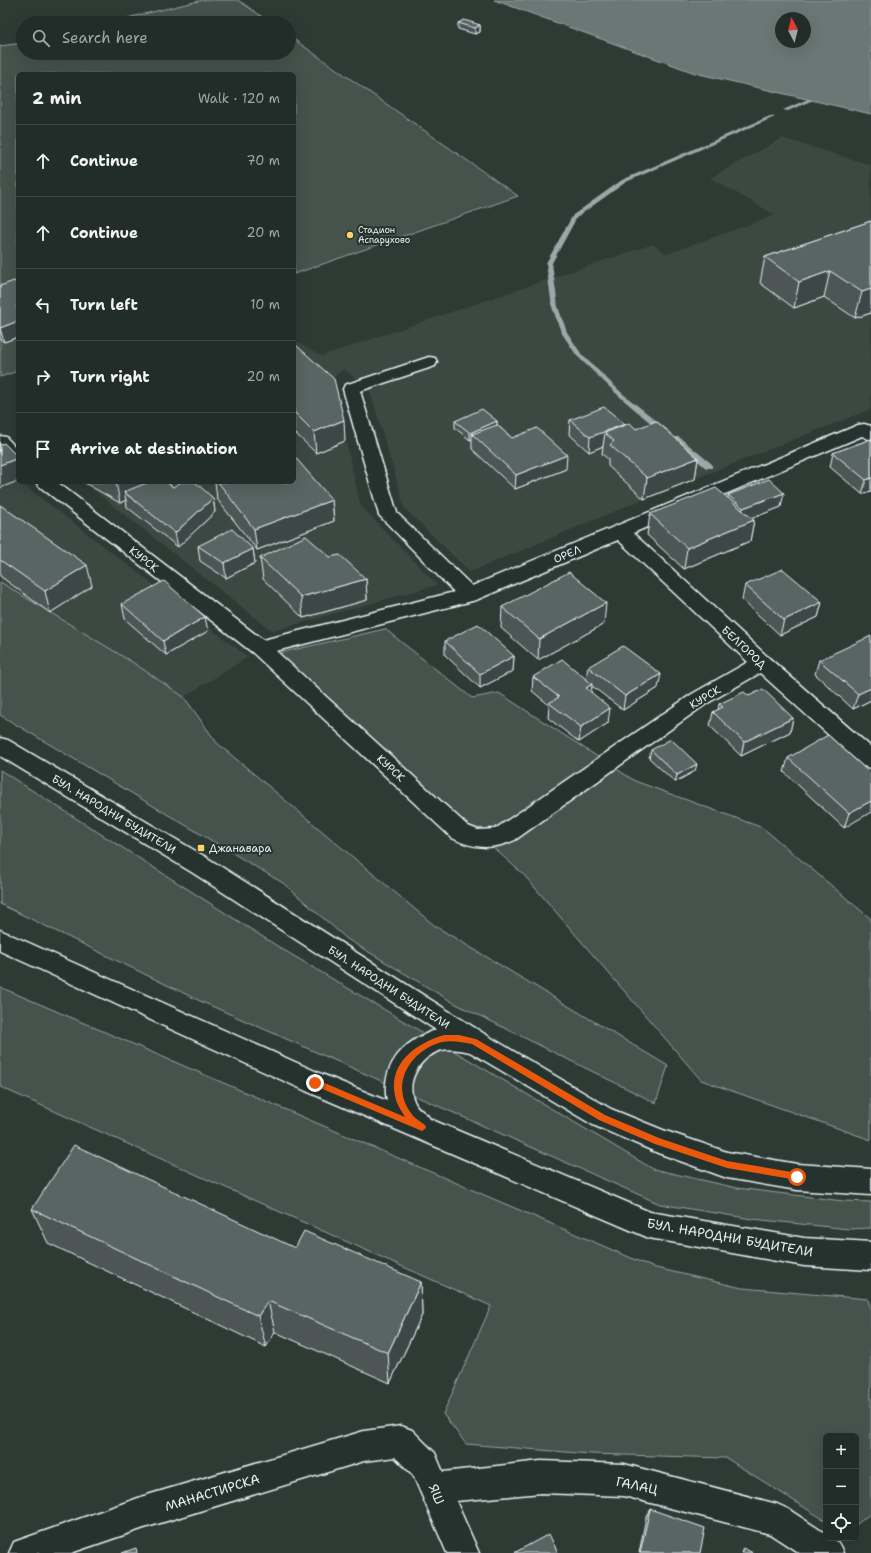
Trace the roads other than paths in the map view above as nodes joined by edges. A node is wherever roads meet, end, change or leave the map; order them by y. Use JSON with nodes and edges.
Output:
{"nodes":[{"id":1,"x":429,"y":362,"type":"dead end"},
{"id":2,"x":867,"y":432,"type":"edge"},
{"id":3,"x":0,"y":441,"type":"edge"},
{"id":4,"x":16,"y":460,"type":"edge"},
{"id":5,"x":48,"y":484,"type":"edge"},
{"id":6,"x":620,"y":531,"type":"junction"},
{"id":7,"x":469,"y":595,"type":"junction"},
{"id":8,"x":260,"y":648,"type":"junction"},
{"id":9,"x":762,"y":664,"type":"junction"},
{"id":10,"x":0,"y":746,"type":"edge"},
{"id":11,"x":871,"y":760,"type":"edge"},
{"id":12,"x":0,"y":940,"type":"edge"},
{"id":13,"x":474,"y":1041,"type":"junction"},
{"id":14,"x":422,"y":1128,"type":"junction"},
{"id":15,"x":871,"y":1182,"type":"edge"},
{"id":16,"x":871,"y":1256,"type":"edge"},
{"id":17,"x":401,"y":1441,"type":"joint"},
{"id":18,"x":435,"y":1488,"type":"junction"},
{"id":19,"x":25,"y":1553,"type":"edge"},
{"id":20,"x":463,"y":1553,"type":"edge"},
{"id":21,"x":827,"y":1553,"type":"edge"}],
"edges":[{"from":1,"to":7,"type":"street"},
{"from":2,"to":6,"type":"street","name":"ОРЕЛ"},
{"from":3,"to":4,"type":"street"},
{"from":5,"to":8,"type":"street","name":"КУРСК"},
{"from":6,"to":7,"type":"street","name":"ОРЕЛ"},
{"from":6,"to":9,"type":"street","name":"БЕЛГОРОД"},
{"from":7,"to":8,"type":"street","name":"ОРЕЛ"},
{"from":8,"to":9,"type":"street","name":"КУРСК"},
{"from":9,"to":11,"type":"street","name":"БЕЛГОРОД"},
{"from":10,"to":13,"type":"street","name":"БУЛ. НАРОДНИ БУДИТЕЛИ"},
{"from":12,"to":14,"type":"street","name":"БУЛ. НАРОДНИ БУДИТЕЛИ"},
{"from":13,"to":14,"type":"street"},
{"from":13,"to":15,"type":"street","name":"БУЛ. НАРОДНИ БУДИТЕЛИ"},
{"from":14,"to":16,"type":"street","name":"БУЛ. НАРОДНИ БУДИТЕЛИ"},
{"from":17,"to":18,"type":"street","name":"ЯШ"},
{"from":17,"to":19,"type":"street","name":"МАНАСТИРСКА"},
{"from":18,"to":20,"type":"street","name":"ЯШ"},
{"from":18,"to":21,"type":"street","name":"ГАЛАЦ"}]}
